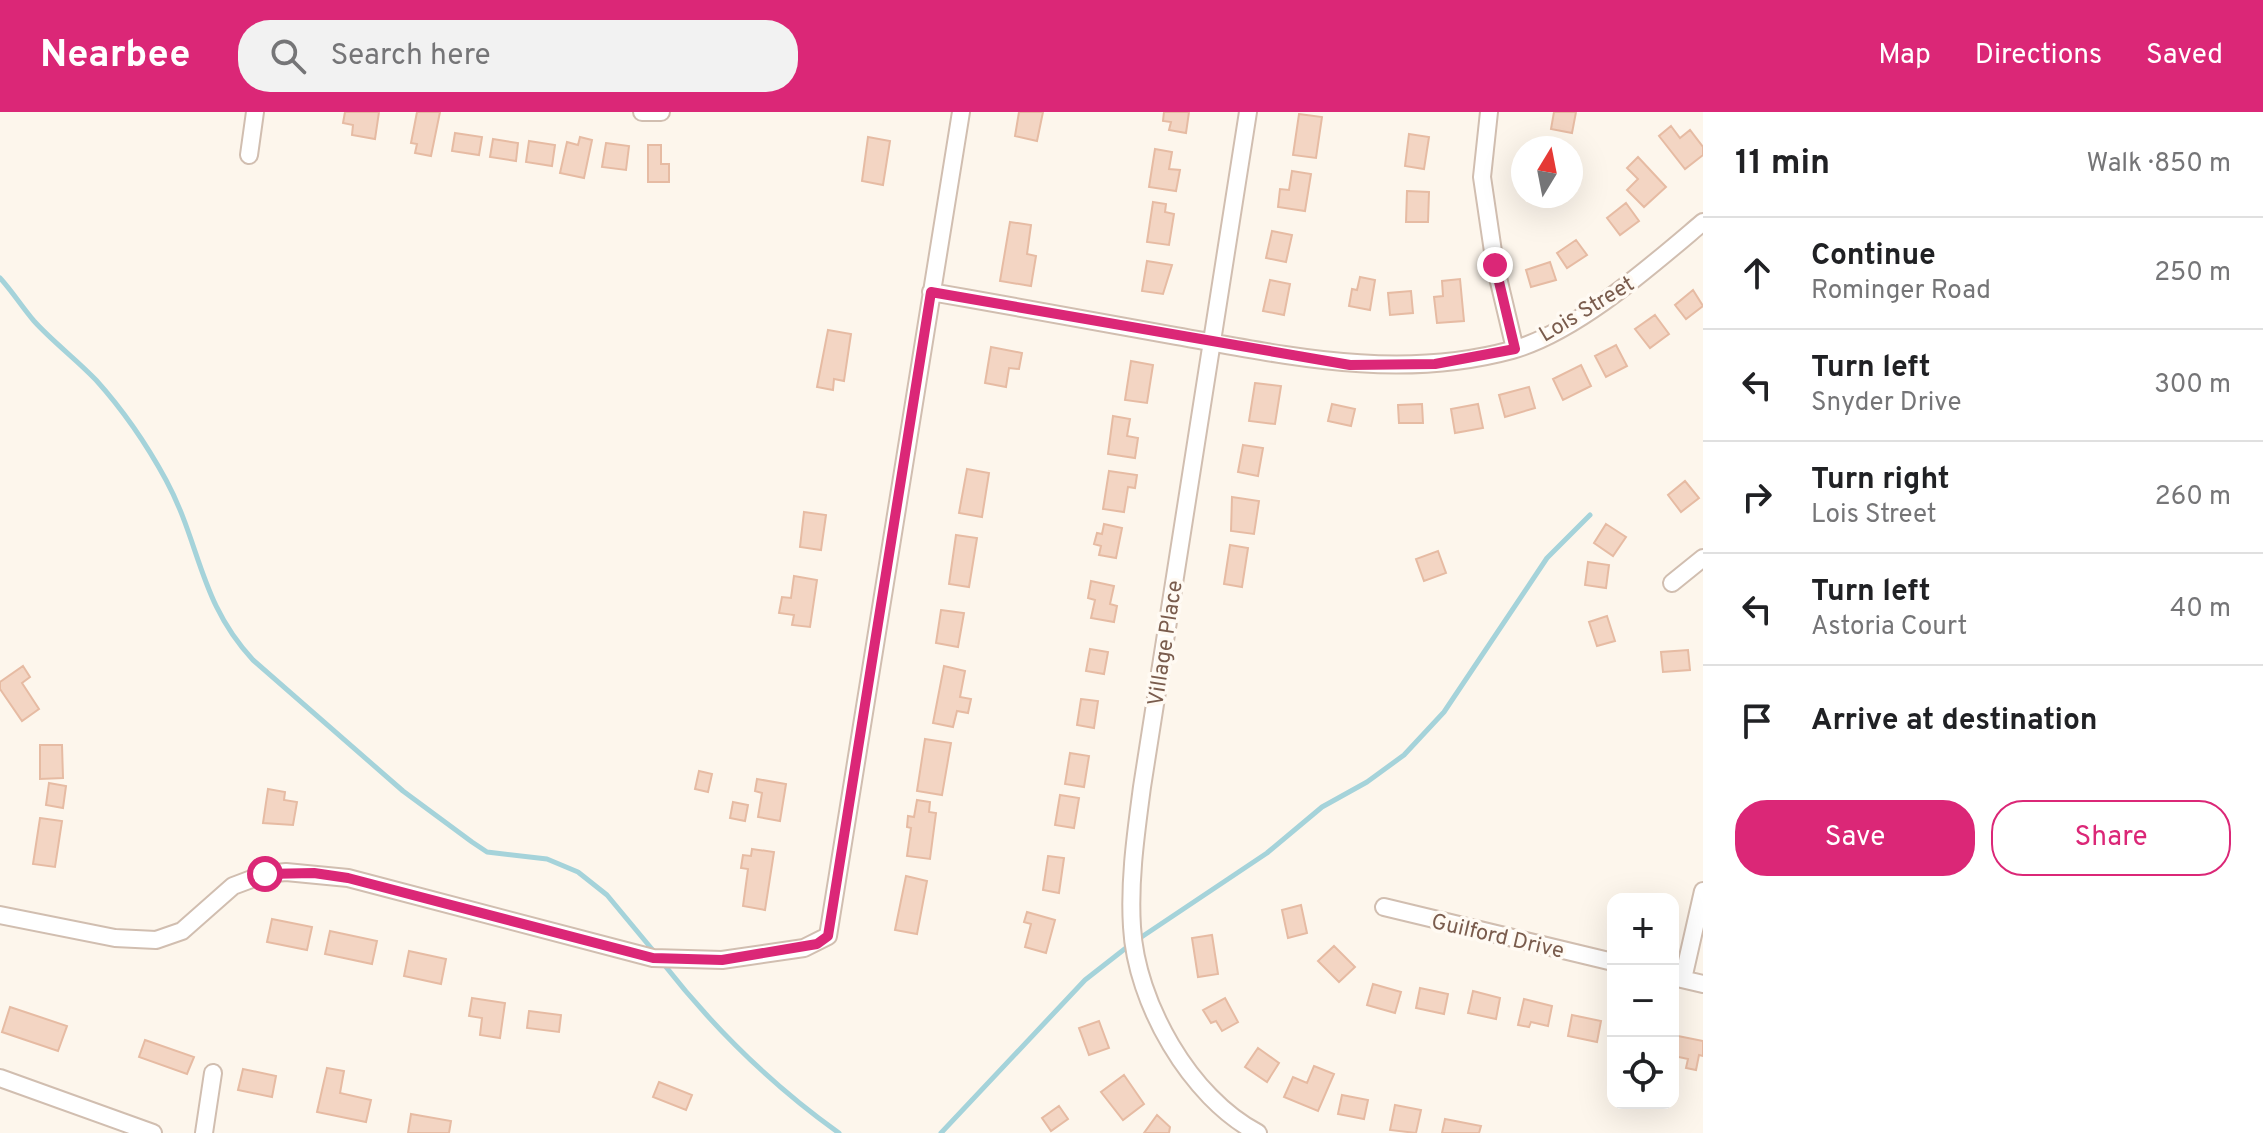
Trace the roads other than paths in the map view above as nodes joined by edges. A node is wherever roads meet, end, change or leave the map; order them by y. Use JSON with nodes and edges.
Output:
{"nodes":[{"id":1,"x":255,"y":112,"type":"edge"},
{"id":2,"x":642,"y":112,"type":"edge"},
{"id":3,"x":661,"y":112,"type":"edge"},
{"id":4,"x":961,"y":112,"type":"edge"},
{"id":5,"x":1248,"y":112,"type":"edge"},
{"id":6,"x":1489,"y":112,"type":"edge"},
{"id":7,"x":249,"y":155,"type":"dead end"},
{"id":8,"x":1703,"y":222,"type":"edge"},
{"id":9,"x":931,"y":292,"type":"junction"},
{"id":10,"x":1210,"y":342,"type":"junction"},
{"id":11,"x":1515,"y":349,"type":"junction"},
{"id":12,"x":1703,"y":558,"type":"edge"},
{"id":13,"x":1672,"y":583,"type":"dead end"},
{"id":14,"x":1703,"y":891,"type":"edge"},
{"id":15,"x":1384,"y":907,"type":"dead end"},
{"id":16,"x":0,"y":915,"type":"edge"},
{"id":17,"x":1607,"y":961,"type":"edge"},
{"id":18,"x":1679,"y":975,"type":"edge"},
{"id":19,"x":1679,"y":978,"type":"edge"},
{"id":20,"x":1703,"y":984,"type":"edge"},
{"id":21,"x":213,"y":1073,"type":"dead end"},
{"id":22,"x":0,"y":1078,"type":"edge"},
{"id":23,"x":153,"y":1133,"type":"edge"},
{"id":24,"x":204,"y":1133,"type":"edge"},
{"id":25,"x":1258,"y":1133,"type":"edge"}],
"edges":[{"from":1,"to":7,"type":"street"},
{"from":2,"to":3,"type":"street"},
{"from":4,"to":9,"type":"street"},
{"from":5,"to":10,"type":"street","name":"Village Place"},
{"from":6,"to":11,"type":"street"},
{"from":8,"to":11,"type":"street","name":"Lois Street"},
{"from":9,"to":10,"type":"street","name":"Lois Street"},
{"from":9,"to":16,"type":"street"},
{"from":10,"to":11,"type":"street","name":"Lois Street"},
{"from":10,"to":25,"type":"street","name":"Village Place"},
{"from":12,"to":13,"type":"street"},
{"from":14,"to":18,"type":"street"},
{"from":15,"to":17,"type":"street","name":"Guilford Drive"},
{"from":19,"to":20,"type":"street"},
{"from":21,"to":24,"type":"street"},
{"from":22,"to":23,"type":"street"}]}
